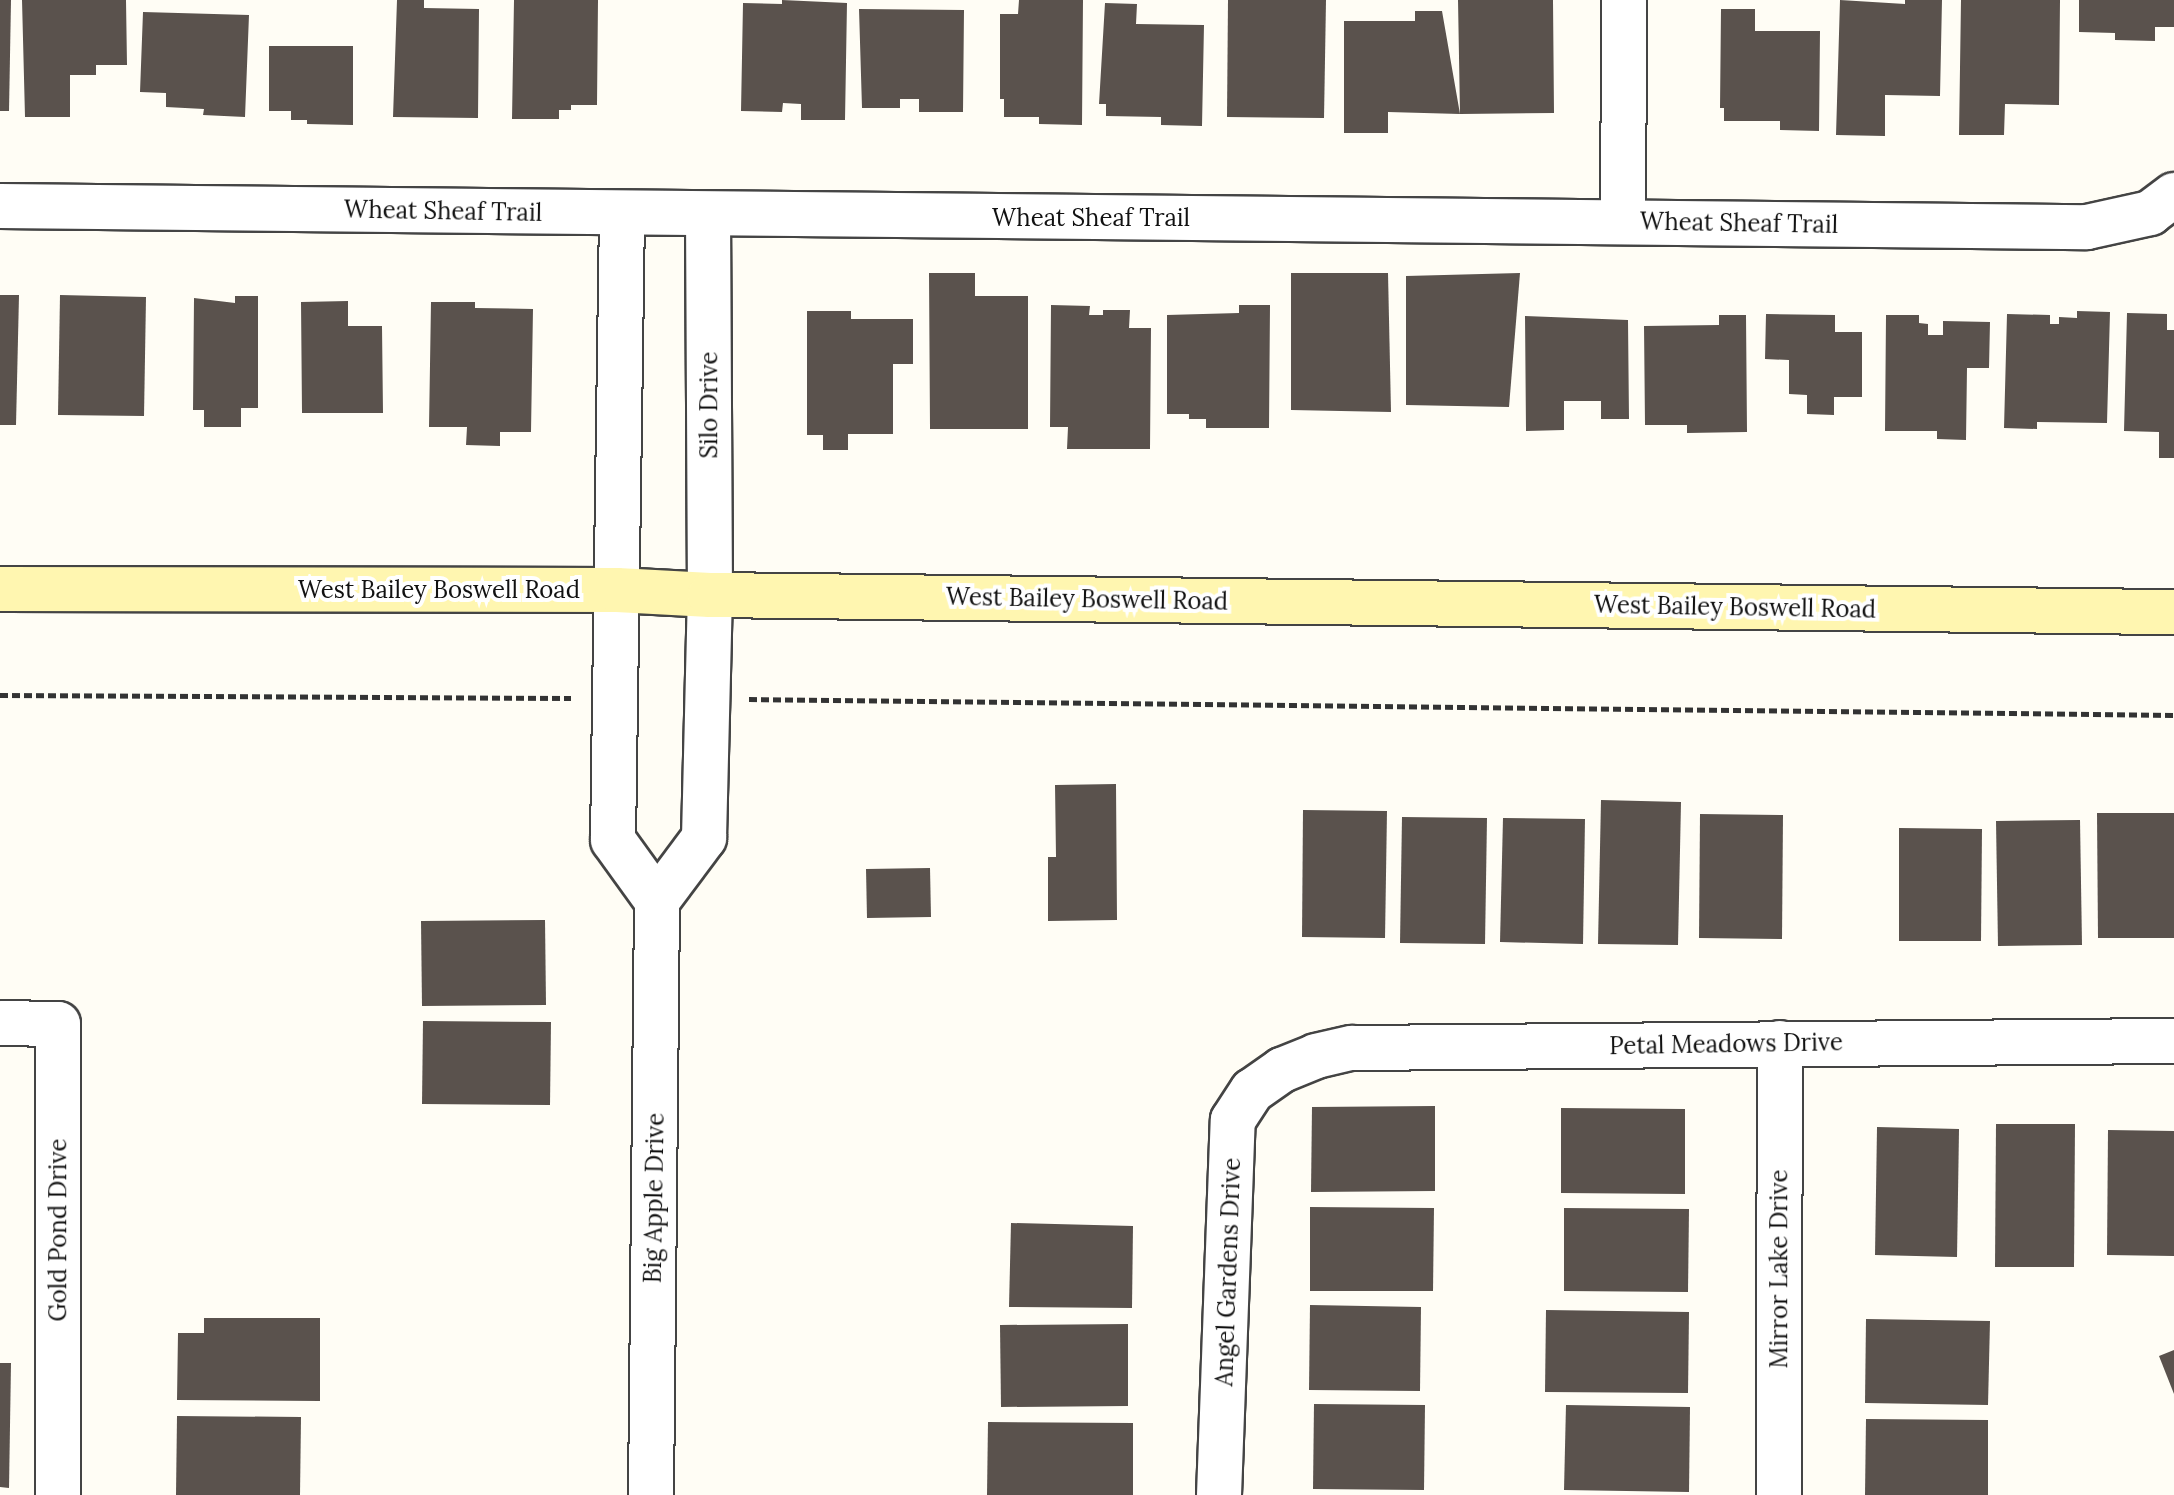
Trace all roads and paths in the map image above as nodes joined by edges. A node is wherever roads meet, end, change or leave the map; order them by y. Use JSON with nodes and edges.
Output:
{"nodes":[{"id":1,"x":1624,"y":0,"type":"edge"},
{"id":2,"x":2174,"y":195,"type":"edge"},
{"id":3,"x":0,"y":206,"type":"edge"},
{"id":4,"x":622,"y":213,"type":"junction"},
{"id":5,"x":708,"y":214,"type":"junction"},
{"id":6,"x":1623,"y":222,"type":"junction"},
{"id":7,"x":0,"y":589,"type":"edge"},
{"id":8,"x":617,"y":590,"type":"junction"},
{"id":9,"x":710,"y":595,"type":"junction"},
{"id":10,"x":2174,"y":612,"type":"edge"},
{"id":11,"x":0,"y":695,"type":"edge"},
{"id":12,"x":615,"y":698,"type":"junction"},
{"id":13,"x":707,"y":698,"type":"junction"},
{"id":14,"x":2174,"y":715,"type":"edge"},
{"id":15,"x":657,"y":901,"type":"junction"},
{"id":16,"x":0,"y":1023,"type":"edge"},
{"id":17,"x":2174,"y":1041,"type":"edge"},
{"id":18,"x":1780,"y":1043,"type":"junction"},
{"id":19,"x":1282,"y":1070,"type":"joint"},
{"id":20,"x":58,"y":1495,"type":"edge"},
{"id":21,"x":651,"y":1495,"type":"edge"},
{"id":22,"x":1219,"y":1495,"type":"edge"},
{"id":23,"x":1779,"y":1495,"type":"edge"}],
"edges":[{"from":1,"to":6,"type":"street"},
{"from":2,"to":6,"type":"street","name":"Wheat Sheaf Trail"},
{"from":3,"to":4,"type":"street","name":"Wheat Sheaf Trail"},
{"from":4,"to":5,"type":"street","name":"Wheat Sheaf Trail"},
{"from":4,"to":8,"type":"street"},
{"from":5,"to":6,"type":"street","name":"Wheat Sheaf Trail"},
{"from":5,"to":9,"type":"street","name":"Silo Drive"},
{"from":7,"to":8,"type":"main road","name":"West Bailey Boswell Road"},
{"from":8,"to":9,"type":"main road","name":"West Bailey Boswell Road"},
{"from":8,"to":12,"type":"street"},
{"from":9,"to":10,"type":"main road","name":"West Bailey Boswell Road"},
{"from":9,"to":13,"type":"street"},
{"from":11,"to":12,"type":"path"},
{"from":12,"to":15,"type":"street"},
{"from":13,"to":14,"type":"path"},
{"from":13,"to":15,"type":"street"},
{"from":15,"to":21,"type":"street","name":"Big Apple Drive"},
{"from":16,"to":20,"type":"street","name":"Gold Pond Drive"},
{"from":17,"to":18,"type":"street","name":"Petal Meadows Drive"},
{"from":18,"to":19,"type":"street","name":"Petal Meadows Drive"},
{"from":18,"to":23,"type":"street","name":"Mirror Lake Drive"},
{"from":19,"to":22,"type":"street","name":"Angel Gardens Drive"}]}
